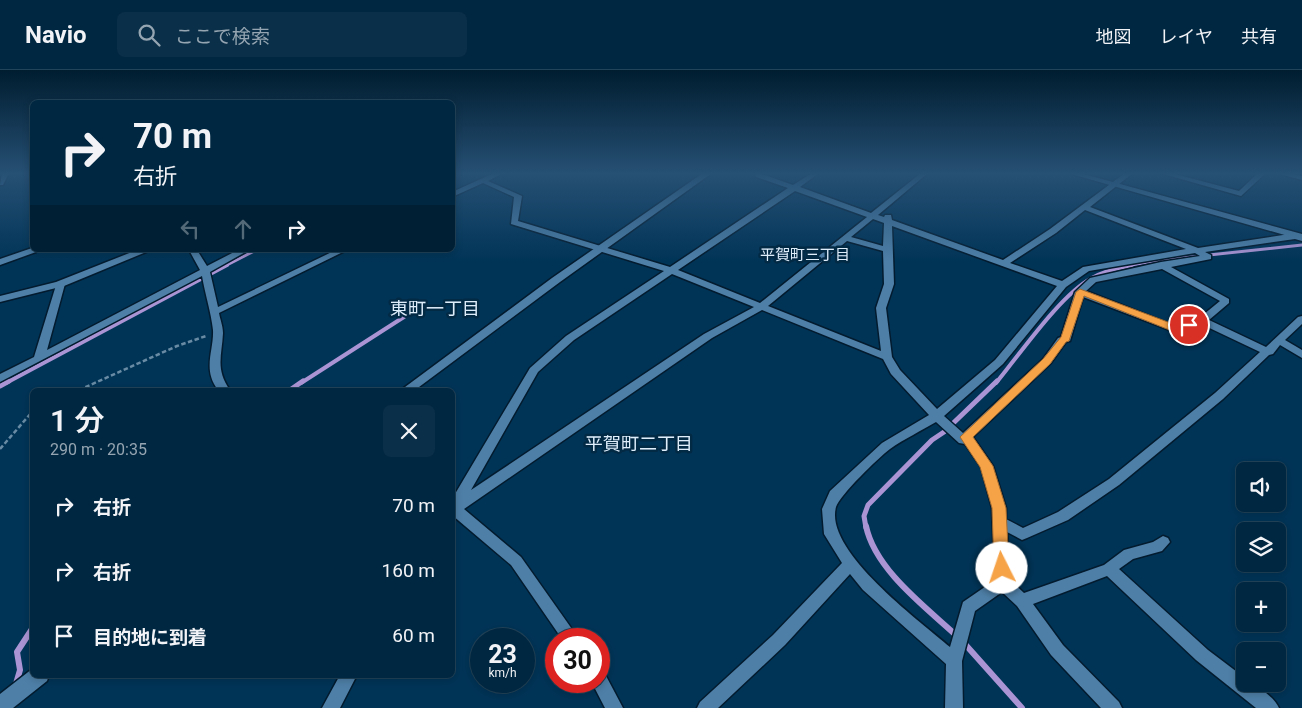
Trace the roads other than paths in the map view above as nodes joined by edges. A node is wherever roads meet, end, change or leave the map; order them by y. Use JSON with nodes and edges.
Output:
{"nodes":[{"id":1,"x":517,"y":203,"type":"edge"},
{"id":2,"x":666,"y":203,"type":"edge"},
{"id":3,"x":774,"y":203,"type":"edge"},
{"id":4,"x":836,"y":203,"type":"edge"},
{"id":5,"x":889,"y":203,"type":"edge"},
{"id":6,"x":1089,"y":203,"type":"edge"},
{"id":7,"x":1177,"y":203,"type":"edge"},
{"id":8,"x":886,"y":205,"type":"junction"},
{"id":9,"x":1083,"y":207,"type":"junction"},
{"id":10,"x":872,"y":216,"type":"junction"},
{"id":11,"x":889,"y":222,"type":"junction"},
{"id":12,"x":1300,"y":237,"type":"edge"},
{"id":13,"x":845,"y":238,"type":"junction"},
{"id":14,"x":601,"y":249,"type":"junction"},
{"id":15,"x":887,"y":250,"type":"junction"},
{"id":16,"x":1196,"y":250,"type":"junction"},
{"id":17,"x":30,"y":251,"type":"edge"},
{"id":18,"x":141,"y":252,"type":"edge"},
{"id":19,"x":194,"y":252,"type":"edge"},
{"id":20,"x":242,"y":252,"type":"edge"},
{"id":21,"x":339,"y":252,"type":"edge"},
{"id":22,"x":0,"y":262,"type":"edge"},
{"id":23,"x":1003,"y":264,"type":"junction"},
{"id":24,"x":1161,"y":265,"type":"junction"},
{"id":25,"x":671,"y":270,"type":"junction"},
{"id":26,"x":206,"y":274,"type":"junction"},
{"id":27,"x":60,"y":284,"type":"junction"},
{"id":28,"x":1063,"y":285,"type":"junction"},
{"id":29,"x":1080,"y":292,"type":"junction"},
{"id":30,"x":0,"y":299,"type":"edge"},
{"id":31,"x":762,"y":306,"type":"junction"},
{"id":32,"x":214,"y":312,"type":"junction"},
{"id":33,"x":1302,"y":319,"type":"edge"},
{"id":34,"x":1202,"y":322,"type":"junction"},
{"id":35,"x":1280,"y":341,"type":"junction"},
{"id":36,"x":1269,"y":352,"type":"junction"},
{"id":37,"x":1302,"y":355,"type":"edge"},
{"id":38,"x":886,"y":357,"type":"junction"},
{"id":39,"x":39,"y":359,"type":"junction"},
{"id":40,"x":0,"y":379,"type":"edge"},
{"id":41,"x":222,"y":388,"type":"edge"},
{"id":42,"x":410,"y":388,"type":"edge"},
{"id":43,"x":938,"y":415,"type":"junction"},
{"id":44,"x":967,"y":437,"type":"junction"},
{"id":45,"x":455,"y":506,"type":"edge"},
{"id":46,"x":455,"y":508,"type":"edge"},
{"id":47,"x":455,"y":511,"type":"edge"},
{"id":48,"x":999,"y":521,"type":"junction"},
{"id":49,"x":1163,"y":542,"type":"dead end"},
{"id":50,"x":851,"y":563,"type":"junction"},
{"id":51,"x":1109,"y":569,"type":"junction"},
{"id":52,"x":1003,"y":583,"type":"junction"},
{"id":53,"x":1022,"y":601,"type":"junction"},
{"id":54,"x":563,"y":628,"type":"edge"},
{"id":55,"x":954,"y":661,"type":"junction"},
{"id":56,"x":36,"y":678,"type":"edge"},
{"id":57,"x":347,"y":678,"type":"edge"},
{"id":58,"x":606,"y":693,"type":"edge"},
{"id":59,"x":0,"y":706,"type":"edge"},
{"id":60,"x":331,"y":708,"type":"edge"},
{"id":61,"x":614,"y":708,"type":"edge"},
{"id":62,"x":706,"y":708,"type":"edge"},
{"id":63,"x":954,"y":708,"type":"edge"},
{"id":64,"x":1113,"y":708,"type":"edge"},
{"id":65,"x":1270,"y":708,"type":"edge"}],
"edges":[{"from":1,"to":14,"type":"street"},
{"from":2,"to":14,"type":"street"},
{"from":3,"to":25,"type":"street"},
{"from":4,"to":10,"type":"street"},
{"from":5,"to":8,"type":"street"},
{"from":6,"to":9,"type":"street"},
{"from":7,"to":12,"type":"street"},
{"from":8,"to":10,"type":"street"},
{"from":8,"to":11,"type":"street"},
{"from":9,"to":16,"type":"street"},
{"from":9,"to":23,"type":"street"},
{"from":10,"to":11,"type":"street"},
{"from":10,"to":13,"type":"street"},
{"from":11,"to":15,"type":"street"},
{"from":11,"to":23,"type":"street"},
{"from":12,"to":16,"type":"street"},
{"from":13,"to":15,"type":"street"},
{"from":13,"to":31,"type":"street"},
{"from":14,"to":25,"type":"street"},
{"from":14,"to":42,"type":"street"},
{"from":15,"to":38,"type":"street"},
{"from":16,"to":24,"type":"street"},
{"from":16,"to":28,"type":"street"},
{"from":17,"to":22,"type":"street"},
{"from":18,"to":27,"type":"street"},
{"from":19,"to":26,"type":"street"},
{"from":20,"to":26,"type":"street"},
{"from":21,"to":32,"type":"street"},
{"from":23,"to":28,"type":"street"},
{"from":24,"to":29,"type":"street"},
{"from":24,"to":34,"type":"street"},
{"from":25,"to":31,"type":"street"},
{"from":25,"to":45,"type":"street"},
{"from":26,"to":32,"type":"street"},
{"from":26,"to":39,"type":"street"},
{"from":27,"to":30,"type":"street"},
{"from":27,"to":39,"type":"street"},
{"from":28,"to":43,"type":"street"},
{"from":29,"to":34,"type":"street"},
{"from":29,"to":44,"type":"street"},
{"from":31,"to":38,"type":"street"},
{"from":31,"to":46,"type":"street"},
{"from":32,"to":41,"type":"street"},
{"from":33,"to":35,"type":"street"},
{"from":34,"to":36,"type":"street"},
{"from":35,"to":36,"type":"street"},
{"from":35,"to":37,"type":"street"},
{"from":36,"to":48,"type":"street"},
{"from":38,"to":43,"type":"street"},
{"from":39,"to":40,"type":"street"},
{"from":43,"to":44,"type":"street"},
{"from":43,"to":50,"type":"street"},
{"from":44,"to":48,"type":"street"},
{"from":47,"to":54,"type":"street"},
{"from":48,"to":52,"type":"street"},
{"from":49,"to":51,"type":"street"},
{"from":50,"to":55,"type":"street"},
{"from":50,"to":62,"type":"street"},
{"from":51,"to":53,"type":"street"},
{"from":51,"to":65,"type":"street"},
{"from":52,"to":53,"type":"street"},
{"from":52,"to":55,"type":"street"},
{"from":53,"to":64,"type":"street"},
{"from":55,"to":63,"type":"street"},
{"from":56,"to":59,"type":"street"},
{"from":57,"to":60,"type":"street"},
{"from":58,"to":61,"type":"street"}]}
